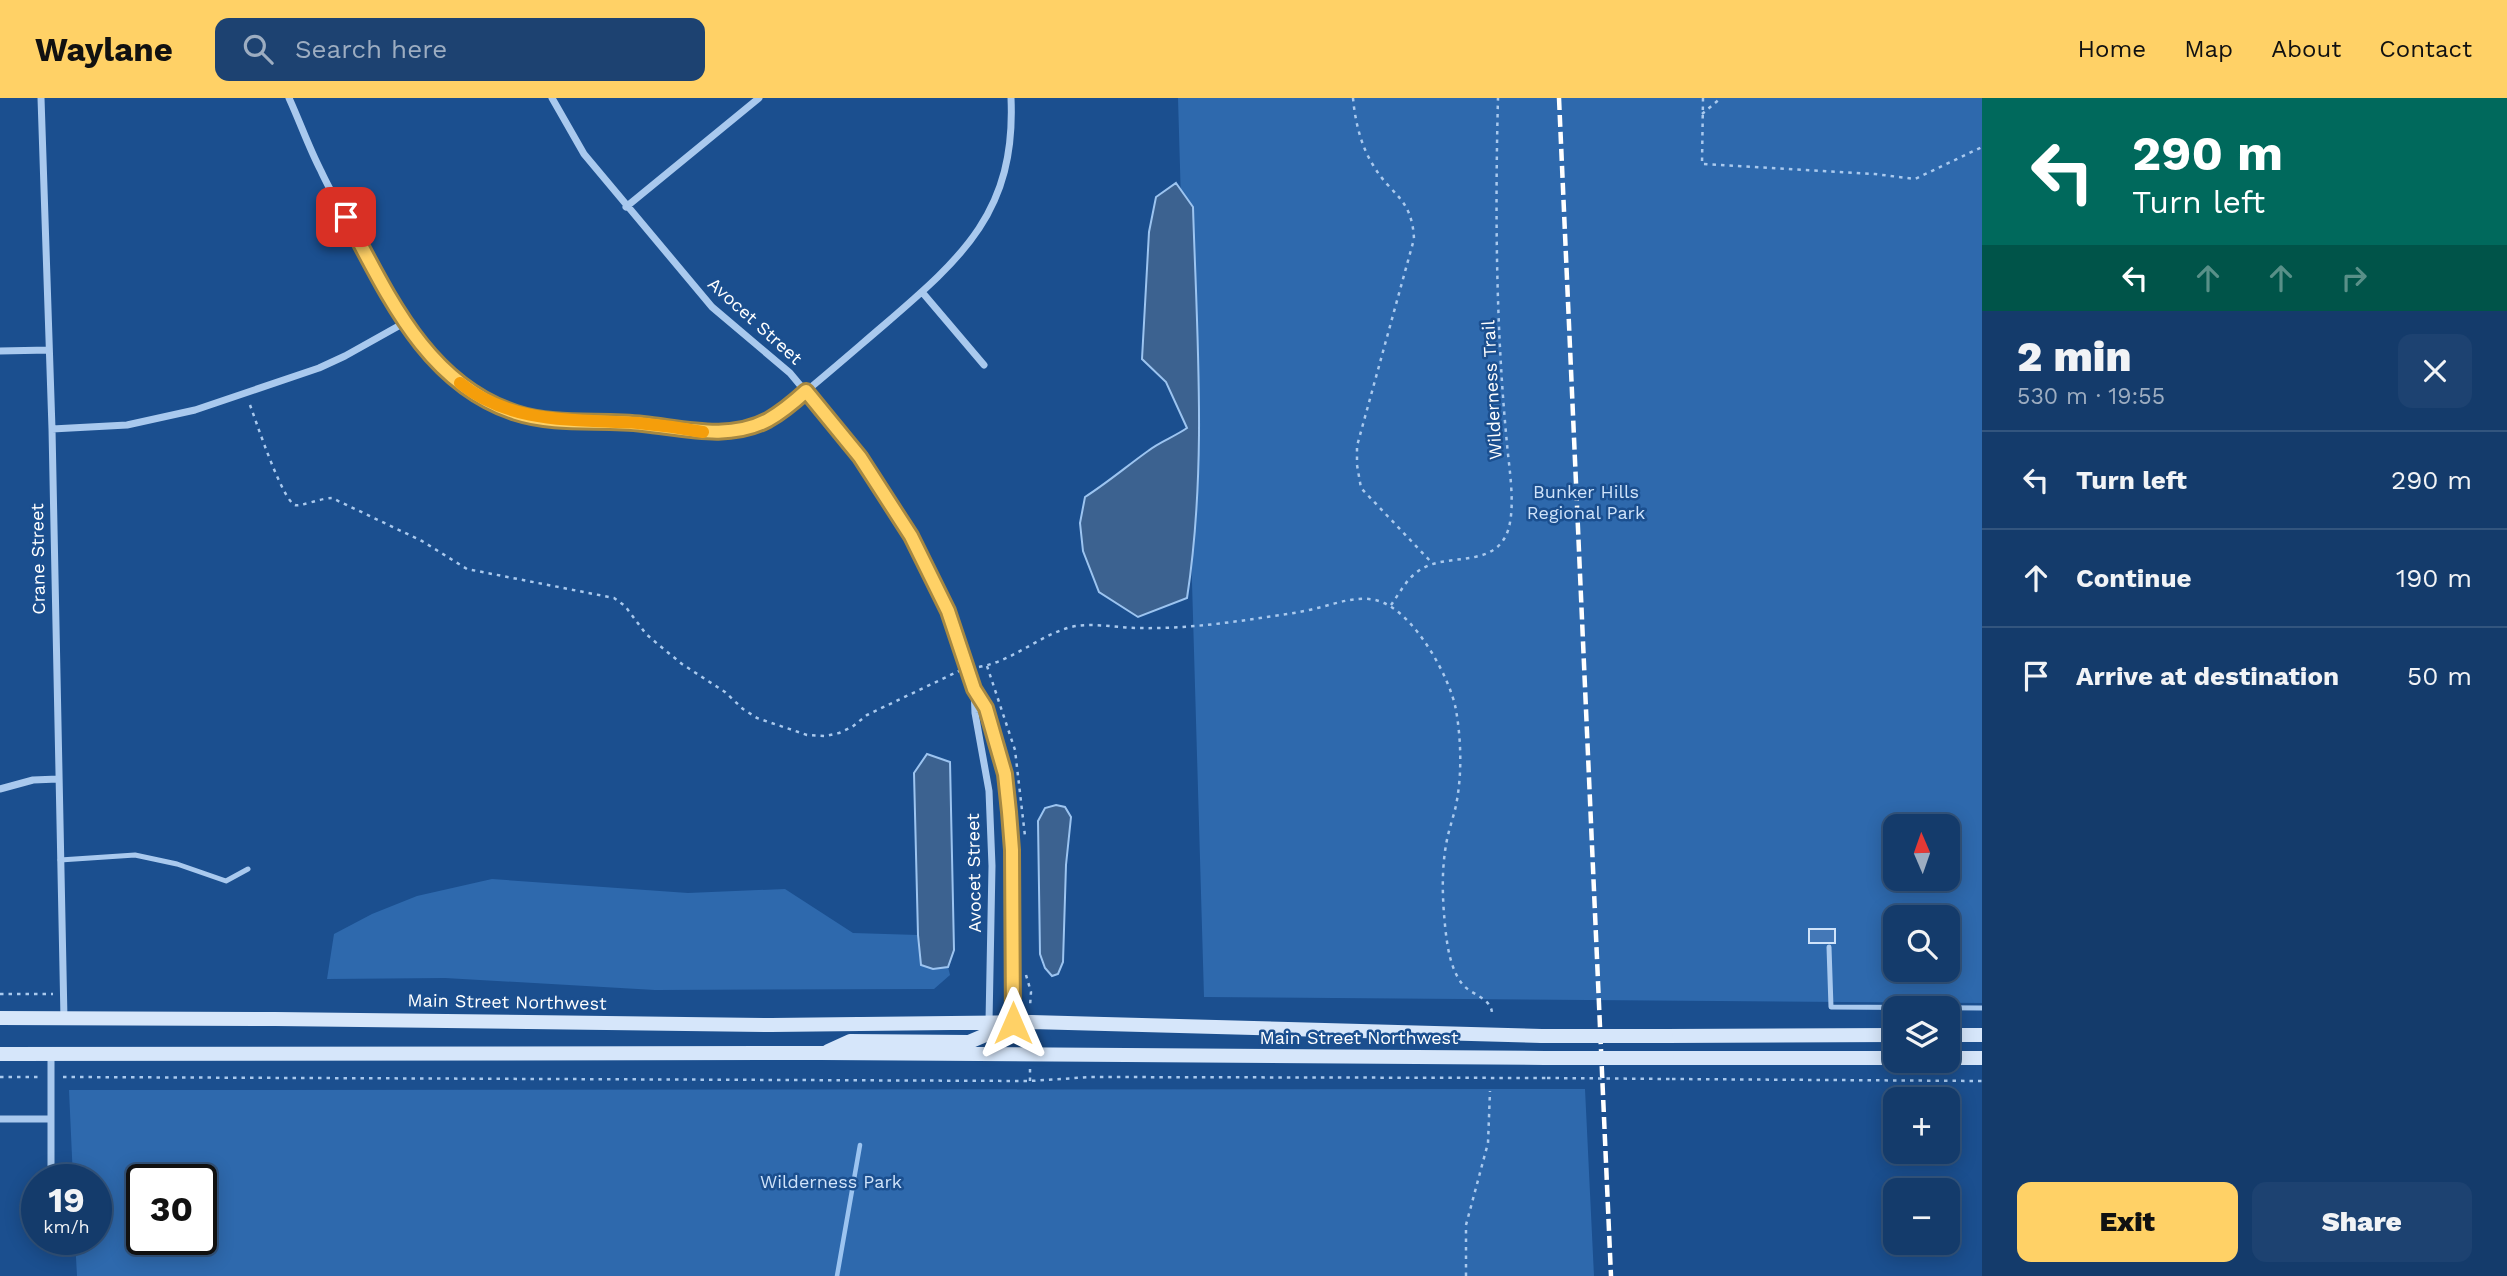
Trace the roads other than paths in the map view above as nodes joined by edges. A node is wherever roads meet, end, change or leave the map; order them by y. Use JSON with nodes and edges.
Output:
{"nodes":[{"id":1,"x":41,"y":98,"type":"edge"},
{"id":2,"x":289,"y":98,"type":"edge"},
{"id":3,"x":552,"y":98,"type":"edge"},
{"id":4,"x":759,"y":98,"type":"edge"},
{"id":5,"x":1011,"y":98,"type":"edge"},
{"id":6,"x":626,"y":206,"type":"junction"},
{"id":7,"x":922,"y":292,"type":"junction"},
{"id":8,"x":404,"y":323,"type":"junction"},
{"id":9,"x":49,"y":350,"type":"junction"},
{"id":10,"x":0,"y":351,"type":"edge"},
{"id":11,"x":984,"y":365,"type":"dead end"},
{"id":12,"x":806,"y":391,"type":"junction"},
{"id":13,"x":52,"y":429,"type":"junction"},
{"id":14,"x":974,"y":689,"type":"junction"},
{"id":15,"x":58,"y":779,"type":"junction"},
{"id":16,"x":0,"y":789,"type":"edge"},
{"id":17,"x":60,"y":860,"type":"junction"},
{"id":18,"x":248,"y":869,"type":"dead end"},
{"id":19,"x":1829,"y":947,"type":"dead end"},
{"id":20,"x":1982,"y":1008,"type":"edge"},
{"id":21,"x":0,"y":1018,"type":"edge"},
{"id":22,"x":64,"y":1019,"type":"junction"},
{"id":23,"x":1013,"y":1023,"type":"junction"},
{"id":24,"x":990,"y":1027,"type":"junction"},
{"id":25,"x":1883,"y":1035,"type":"edge"},
{"id":26,"x":1960,"y":1035,"type":"edge"},
{"id":27,"x":1982,"y":1035,"type":"edge"},
{"id":28,"x":822,"y":1053,"type":"junction"},
{"id":29,"x":0,"y":1054,"type":"edge"},
{"id":30,"x":51,"y":1054,"type":"junction"},
{"id":31,"x":1001,"y":1056,"type":"junction"},
{"id":32,"x":1883,"y":1058,"type":"edge"},
{"id":33,"x":1960,"y":1058,"type":"edge"},
{"id":34,"x":1982,"y":1058,"type":"edge"},
{"id":35,"x":0,"y":1119,"type":"edge"},
{"id":36,"x":50,"y":1119,"type":"junction"},
{"id":37,"x":51,"y":1164,"type":"edge"}],
"edges":[{"from":1,"to":9,"type":"street","name":"Crane Street"},
{"from":2,"to":8,"type":"street"},
{"from":3,"to":6,"type":"street","name":"Avocet Street"},
{"from":4,"to":6,"type":"street"},
{"from":5,"to":7,"type":"street"},
{"from":6,"to":12,"type":"street","name":"Avocet Street"},
{"from":7,"to":11,"type":"street"},
{"from":7,"to":12,"type":"street"},
{"from":8,"to":12,"type":"street"},
{"from":8,"to":13,"type":"street"},
{"from":9,"to":10,"type":"street"},
{"from":9,"to":13,"type":"street","name":"Crane Street"},
{"from":12,"to":14,"type":"street","name":"Avocet Street"},
{"from":13,"to":15,"type":"street","name":"Crane Street"},
{"from":14,"to":23,"type":"street","name":"Avocet Street"},
{"from":14,"to":24,"type":"street","name":"Avocet Street"},
{"from":15,"to":16,"type":"street"},
{"from":15,"to":17,"type":"street","name":"Crane Street"},
{"from":17,"to":18,"type":"lane"},
{"from":17,"to":22,"type":"street","name":"Crane Street"},
{"from":19,"to":20,"type":"lane"},
{"from":21,"to":22,"type":"main road","name":"Main Street Northwest"},
{"from":22,"to":24,"type":"main road","name":"Main Street Northwest"},
{"from":23,"to":24,"type":"main road","name":"Main Street Northwest"},
{"from":23,"to":25,"type":"main road","name":"Main Street Northwest","bridge":true},
{"from":24,"to":28,"type":"main road","name":"Main Street Northwest"},
{"from":24,"to":31,"type":"street","name":"Avocet Street"},
{"from":26,"to":27,"type":"main road"},
{"from":28,"to":30,"type":"main road","name":"Main Street Northwest"},
{"from":28,"to":31,"type":"main road","name":"Main Street Northwest"},
{"from":29,"to":30,"type":"main road","name":"Main Street Northwest"},
{"from":30,"to":36,"type":"street"},
{"from":31,"to":32,"type":"main road","name":"Main Street Northwest","bridge":true},
{"from":33,"to":34,"type":"main road"},
{"from":35,"to":36,"type":"street"},
{"from":36,"to":37,"type":"street"}]}
